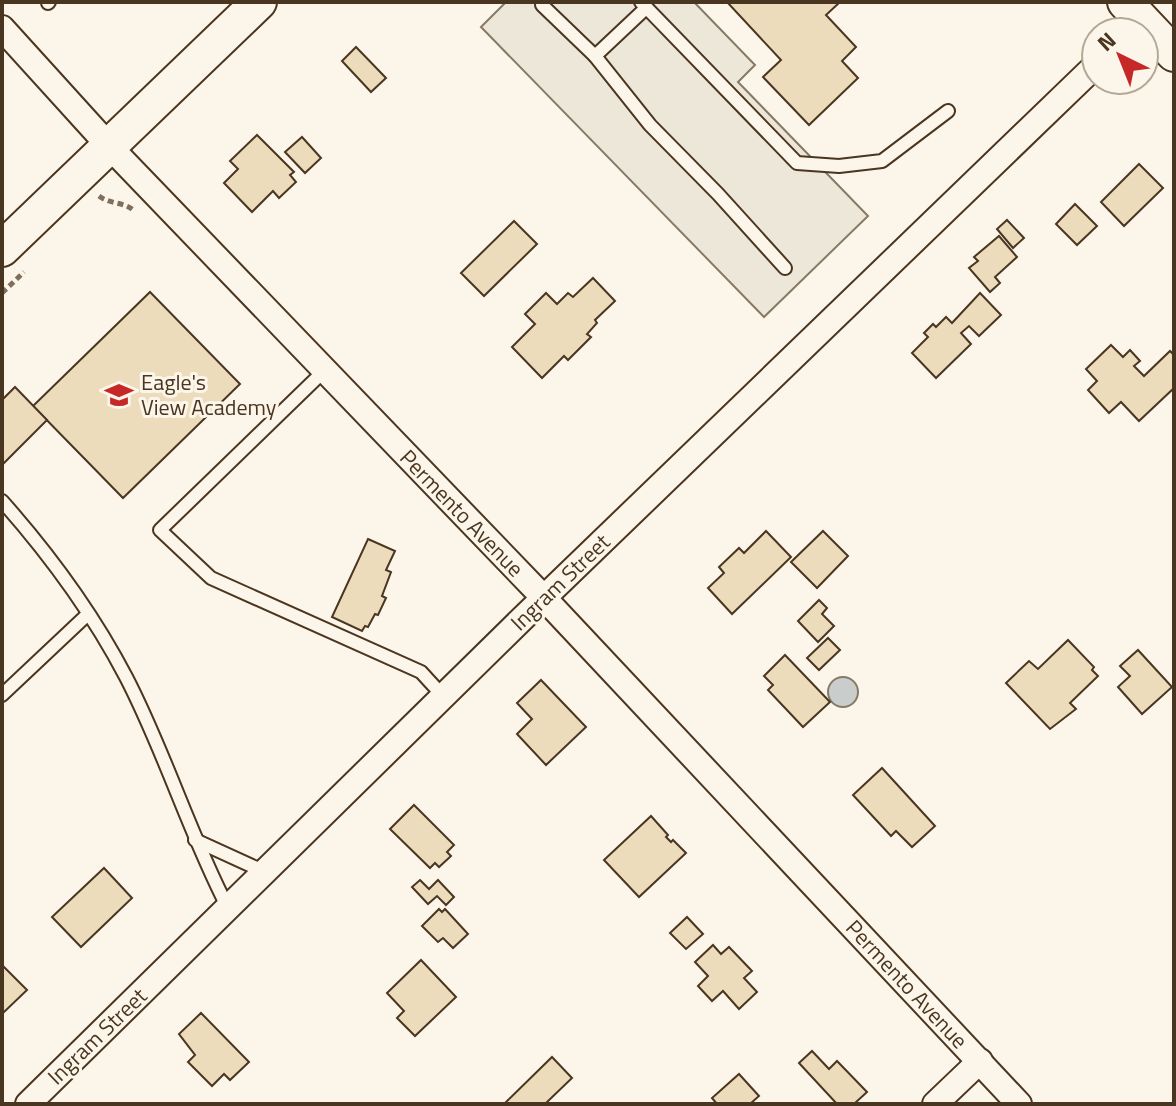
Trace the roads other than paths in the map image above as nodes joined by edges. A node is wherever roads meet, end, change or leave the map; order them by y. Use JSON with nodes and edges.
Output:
{"nodes":[{"id":1,"x":259,"y":2,"type":"edge"},
{"id":2,"x":542,"y":5,"type":"dead end"},
{"id":3,"x":643,"y":5,"type":"edge"},
{"id":4,"x":2,"y":28,"type":"edge"},
{"id":5,"x":595,"y":56,"type":"junction"},
{"id":6,"x":1080,"y":80,"type":"edge"},
{"id":7,"x":948,"y":111,"type":"dead end"},
{"id":8,"x":109,"y":146,"type":"junction"},
{"id":9,"x":16,"y":258,"type":"edge"},
{"id":10,"x":785,"y":268,"type":"dead end"},
{"id":11,"x":325,"y":370,"type":"junction"},
{"id":12,"x":2,"y":501,"type":"edge"},
{"id":13,"x":544,"y":598,"type":"junction"},
{"id":14,"x":88,"y":614,"type":"junction"},
{"id":15,"x":2,"y":695,"type":"edge"},
{"id":16,"x":443,"y":696,"type":"junction"},
{"id":17,"x":195,"y":840,"type":"junction"},
{"id":18,"x":265,"y":872,"type":"junction"},
{"id":19,"x":228,"y":908,"type":"junction"},
{"id":20,"x":980,"y":1061,"type":"junction"},
{"id":21,"x":28,"y":1104,"type":"edge"},
{"id":22,"x":935,"y":1104,"type":"edge"},
{"id":23,"x":1019,"y":1104,"type":"edge"}],
"edges":[{"from":1,"to":8,"type":"street"},
{"from":2,"to":5,"type":"lane"},
{"from":3,"to":5,"type":"lane"},
{"from":3,"to":7,"type":"lane"},
{"from":4,"to":8,"type":"street","name":"Permento Avenue"},
{"from":5,"to":10,"type":"lane"},
{"from":6,"to":13,"type":"street","name":"Ingram Street"},
{"from":8,"to":9,"type":"street"},
{"from":8,"to":11,"type":"street","name":"Permento Avenue"},
{"from":11,"to":13,"type":"street","name":"Permento Avenue"},
{"from":11,"to":16,"type":"lane"},
{"from":12,"to":14,"type":"lane"},
{"from":13,"to":16,"type":"street","name":"Ingram Street"},
{"from":13,"to":20,"type":"street","name":"Permento Avenue"},
{"from":14,"to":15,"type":"lane"},
{"from":14,"to":17,"type":"lane"},
{"from":16,"to":18,"type":"street","name":"Ingram Street"},
{"from":17,"to":18,"type":"lane"},
{"from":17,"to":19,"type":"lane"},
{"from":18,"to":19,"type":"street","name":"Ingram Street"},
{"from":19,"to":21,"type":"street","name":"Ingram Street"},
{"from":20,"to":22,"type":"street"},
{"from":20,"to":23,"type":"street","name":"Permento Avenue"}]}
